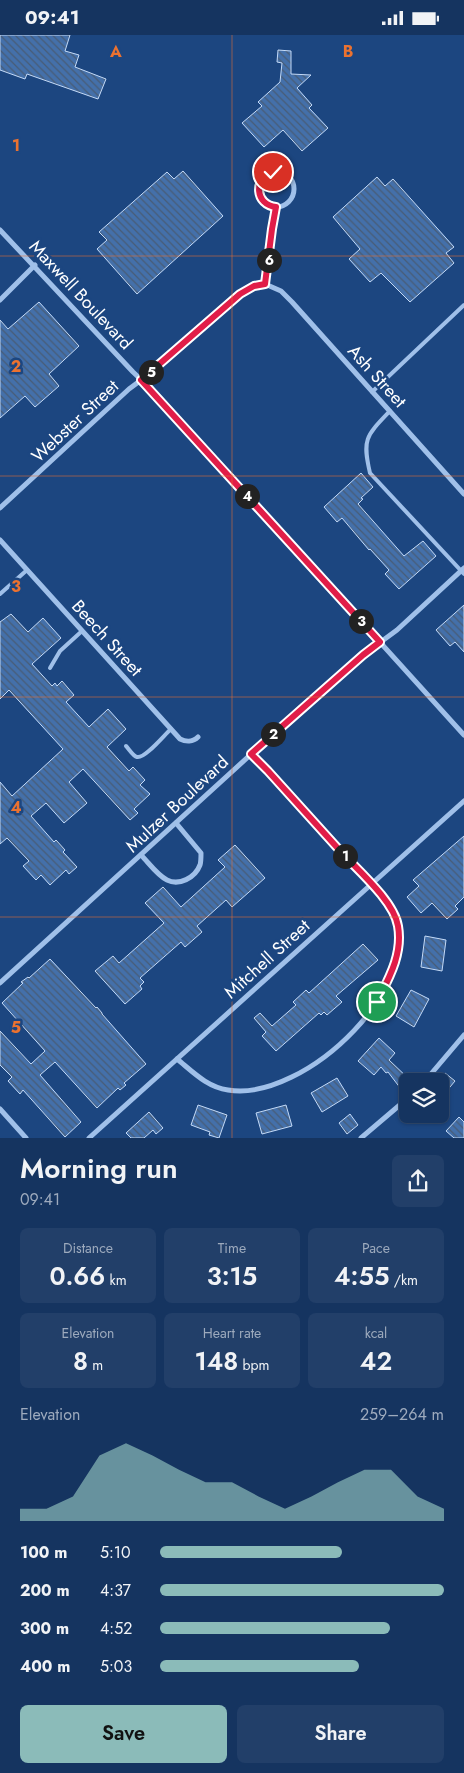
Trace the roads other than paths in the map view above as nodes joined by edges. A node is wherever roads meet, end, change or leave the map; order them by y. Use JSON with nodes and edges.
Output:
{"nodes":[{"id":1,"x":276,"y":207,"type":"junction"},
{"id":2,"x":0,"y":230,"type":"edge"},
{"id":3,"x":35,"y":265,"type":"junction"},
{"id":4,"x":265,"y":284,"type":"junction"},
{"id":5,"x":0,"y":300,"type":"edge"},
{"id":6,"x":464,"y":305,"type":"edge"},
{"id":7,"x":141,"y":380,"type":"junction"},
{"id":8,"x":372,"y":392,"type":"junction"},
{"id":9,"x":390,"y":411,"type":"junction"},
{"id":10,"x":464,"y":494,"type":"edge"},
{"id":11,"x":0,"y":509,"type":"edge"},
{"id":12,"x":0,"y":540,"type":"edge"},
{"id":13,"x":27,"y":570,"type":"junction"},
{"id":14,"x":463,"y":571,"type":"edge"},
{"id":15,"x":0,"y":594,"type":"edge"},
{"id":16,"x":82,"y":631,"type":"junction"},
{"id":17,"x":380,"y":642,"type":"junction"},
{"id":18,"x":50,"y":668,"type":"dead end"},
{"id":19,"x":171,"y":729,"type":"junction"},
{"id":20,"x":464,"y":735,"type":"edge"},
{"id":21,"x":198,"y":737,"type":"dead end"},
{"id":22,"x":126,"y":746,"type":"dead end"},
{"id":23,"x":251,"y":754,"type":"junction"},
{"id":24,"x":464,"y":801,"type":"edge"},
{"id":25,"x":176,"y":823,"type":"junction"},
{"id":26,"x":141,"y":855,"type":"junction"},
{"id":27,"x":371,"y":884,"type":"junction"},
{"id":28,"x":0,"y":983,"type":"edge"},
{"id":29,"x":464,"y":1035,"type":"edge"},
{"id":30,"x":177,"y":1059,"type":"junction"},
{"id":31,"x":432,"y":1073,"type":"edge"},
{"id":32,"x":399,"y":1106,"type":"edge"},
{"id":33,"x":0,"y":1109,"type":"edge"},
{"id":34,"x":26,"y":1138,"type":"edge"},
{"id":35,"x":89,"y":1138,"type":"edge"},
{"id":36,"x":361,"y":1138,"type":"edge"}],
"edges":[{"from":1,"to":1,"type":"street"},
{"from":1,"to":4,"type":"street"},
{"from":2,"to":3,"type":"street","name":"Maxwell Boulevard"},
{"from":3,"to":5,"type":"street"},
{"from":3,"to":7,"type":"street","name":"Maxwell Boulevard"},
{"from":4,"to":7,"type":"street","name":"Webster Street"},
{"from":4,"to":8,"type":"street","name":"Ash Street"},
{"from":6,"to":8,"type":"lane"},
{"from":7,"to":11,"type":"street","name":"Webster Street"},
{"from":7,"to":17,"type":"street","name":"Maxwell Boulevard"},
{"from":8,"to":9,"type":"street","name":"Ash Street"},
{"from":9,"to":10,"type":"street","name":"Ash Street"},
{"from":9,"to":14,"type":"lane"},
{"from":12,"to":13,"type":"street","name":"Beech Street"},
{"from":13,"to":15,"type":"lane"},
{"from":13,"to":16,"type":"street","name":"Beech Street"},
{"from":14,"to":17,"type":"street","name":"Mulzer Boulevard"},
{"from":16,"to":18,"type":"lane"},
{"from":16,"to":19,"type":"street","name":"Beech Street"},
{"from":17,"to":20,"type":"street","name":"Maxwell Boulevard"},
{"from":17,"to":23,"type":"street","name":"Mulzer Boulevard"},
{"from":19,"to":21,"type":"street","name":"Beech Street"},
{"from":19,"to":22,"type":"lane"},
{"from":23,"to":25,"type":"street","name":"Mulzer Boulevard"},
{"from":23,"to":27,"type":"street"},
{"from":24,"to":27,"type":"street","name":"Mitchell Street"},
{"from":25,"to":26,"type":"street","name":"Mulzer Boulevard"},
{"from":25,"to":26,"type":"street"},
{"from":26,"to":28,"type":"street","name":"Mulzer Boulevard"},
{"from":27,"to":30,"type":"street","name":"Mitchell Street"},
{"from":27,"to":30,"type":"street"},
{"from":29,"to":31,"type":"street"},
{"from":30,"to":35,"type":"street","name":"Mitchell Street"},
{"from":32,"to":36,"type":"street"},
{"from":33,"to":34,"type":"street"}]}
